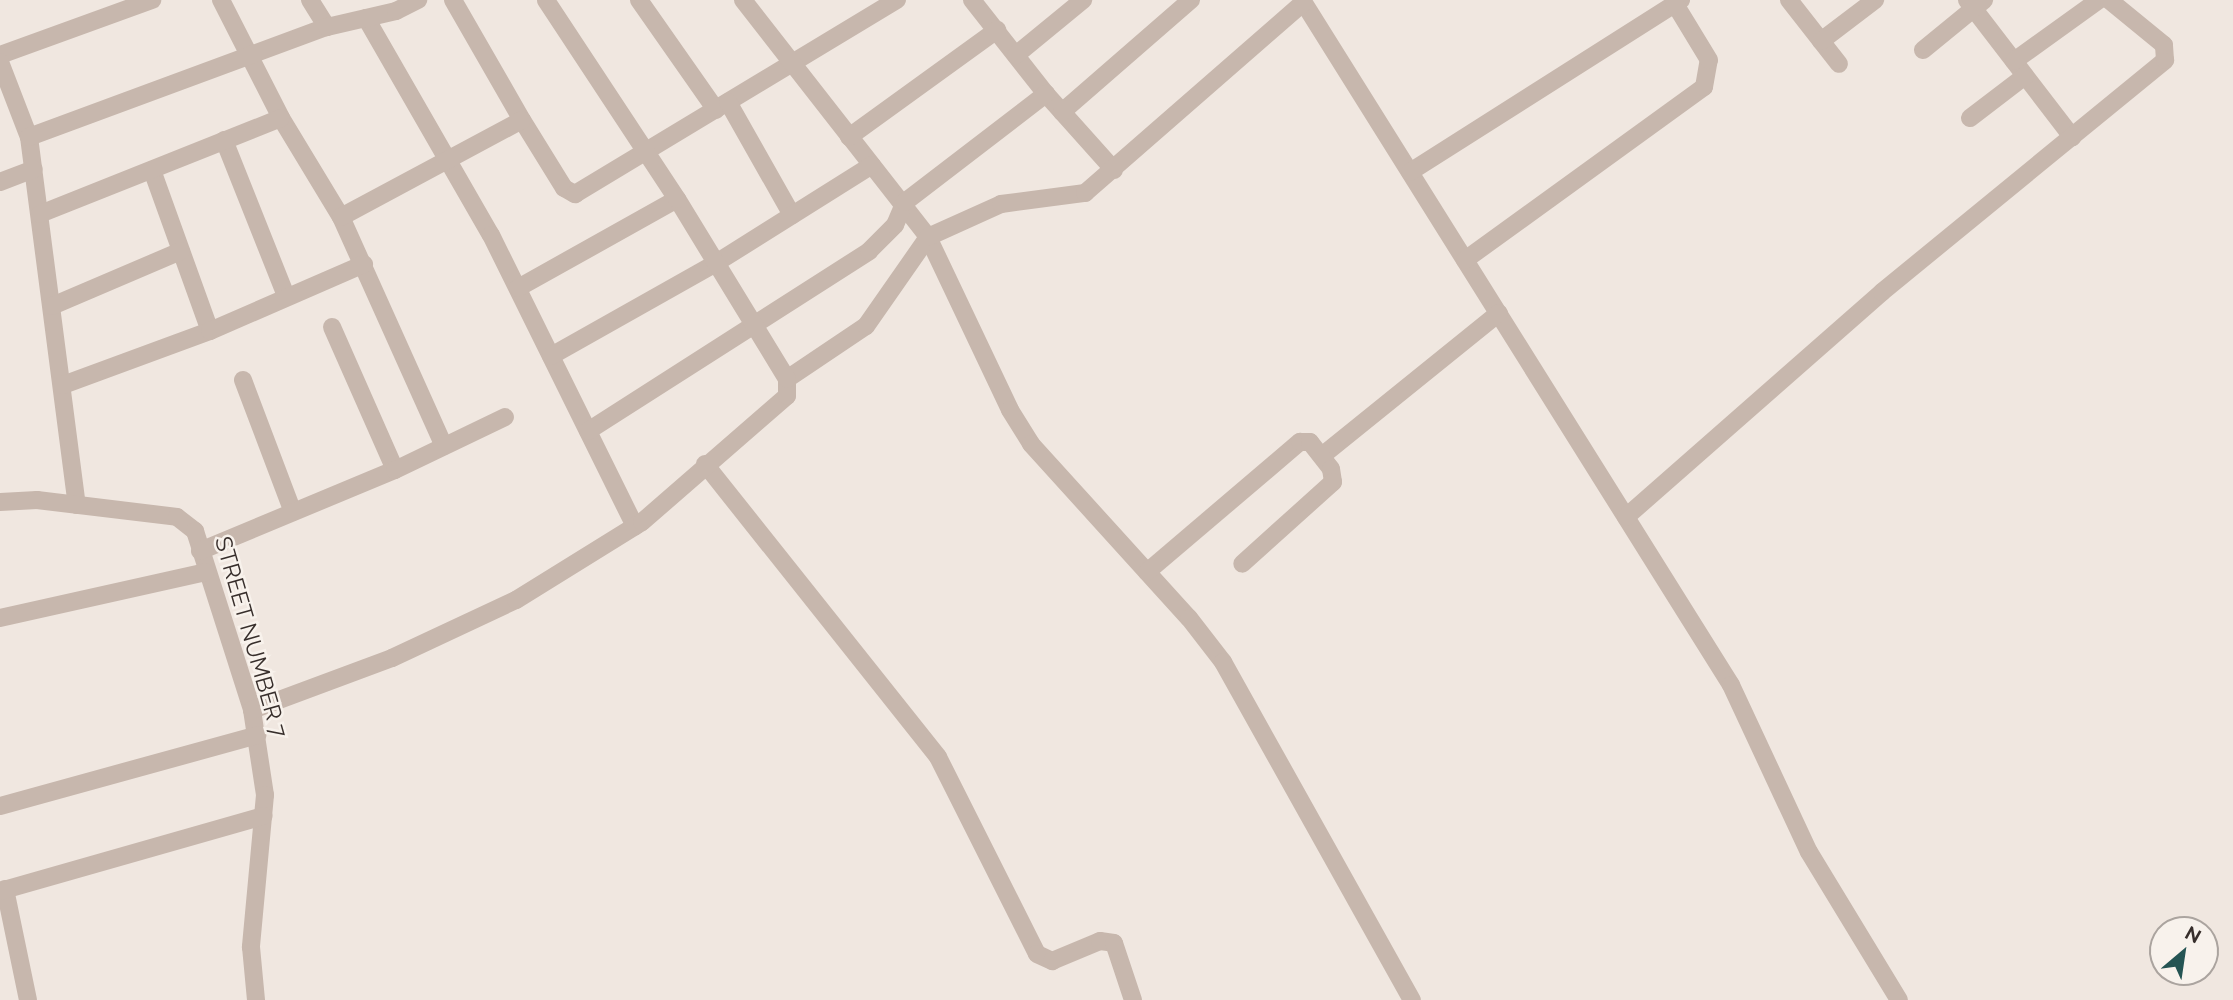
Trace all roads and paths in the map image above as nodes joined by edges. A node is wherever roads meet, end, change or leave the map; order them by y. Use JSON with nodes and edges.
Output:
{"nodes":[{"id":1,"x":152,"y":0,"type":"edge"},
{"id":2,"x":221,"y":0,"type":"edge"},
{"id":3,"x":310,"y":0,"type":"edge"},
{"id":4,"x":418,"y":0,"type":"edge"},
{"id":5,"x":453,"y":0,"type":"edge"},
{"id":6,"x":546,"y":0,"type":"edge"},
{"id":7,"x":639,"y":0,"type":"edge"},
{"id":8,"x":743,"y":0,"type":"edge"},
{"id":9,"x":897,"y":0,"type":"edge"},
{"id":10,"x":972,"y":0,"type":"edge"},
{"id":11,"x":1083,"y":0,"type":"edge"},
{"id":12,"x":1191,"y":0,"type":"edge"},
{"id":13,"x":1789,"y":0,"type":"edge"},
{"id":14,"x":1875,"y":0,"type":"edge"},
{"id":15,"x":2099,"y":0,"type":"edge"},
{"id":16,"x":2109,"y":0,"type":"edge"},
{"id":17,"x":1302,"y":2,"type":"edge"},
{"id":18,"x":1678,"y":2,"type":"edge"},
{"id":19,"x":1975,"y":3,"type":"edge"},
{"id":20,"x":393,"y":5,"type":"edge"},
{"id":21,"x":366,"y":18,"type":"junction"},
{"id":22,"x":327,"y":27,"type":"junction"},
{"id":23,"x":996,"y":30,"type":"junction"},
{"id":24,"x":1821,"y":41,"type":"junction"},
{"id":25,"x":1923,"y":50,"type":"dead end"},
{"id":26,"x":0,"y":55,"type":"edge"},
{"id":27,"x":1016,"y":55,"type":"junction"},
{"id":28,"x":247,"y":56,"type":"junction"},
{"id":29,"x":0,"y":62,"type":"edge"},
{"id":30,"x":1839,"y":64,"type":"dead end"},
{"id":31,"x":791,"y":66,"type":"junction"},
{"id":32,"x":2020,"y":69,"type":"junction"},
{"id":33,"x":1046,"y":94,"type":"junction"},
{"id":34,"x":722,"y":106,"type":"junction"},
{"id":35,"x":1062,"y":112,"type":"junction"},
{"id":36,"x":281,"y":118,"type":"junction"},
{"id":37,"x":1970,"y":118,"type":"dead end"},
{"id":38,"x":522,"y":120,"type":"junction"},
{"id":39,"x":849,"y":136,"type":"junction"},
{"id":40,"x":29,"y":137,"type":"junction"},
{"id":41,"x":2072,"y":137,"type":"junction"},
{"id":42,"x":224,"y":140,"type":"junction"},
{"id":43,"x":646,"y":152,"type":"junction"},
{"id":44,"x":447,"y":159,"type":"junction"},
{"id":45,"x":872,"y":165,"type":"junction"},
{"id":46,"x":34,"y":170,"type":"junction"},
{"id":47,"x":152,"y":170,"type":"junction"},
{"id":48,"x":1114,"y":170,"type":"junction"},
{"id":49,"x":1410,"y":172,"type":"junction"},
{"id":50,"x":0,"y":182,"type":"edge"},
{"id":51,"x":677,"y":199,"type":"junction"},
{"id":52,"x":905,"y":202,"type":"junction"},
{"id":53,"x":40,"y":214,"type":"junction"},
{"id":54,"x":792,"y":215,"type":"junction"},
{"id":55,"x":341,"y":217,"type":"junction"},
{"id":56,"x":928,"y":237,"type":"junction"},
{"id":57,"x":181,"y":251,"type":"junction"},
{"id":58,"x":1465,"y":260,"type":"junction"},
{"id":59,"x":716,"y":263,"type":"junction"},
{"id":60,"x":364,"y":264,"type":"junction"},
{"id":61,"x":518,"y":288,"type":"junction"},
{"id":62,"x":286,"y":296,"type":"junction"},
{"id":63,"x":52,"y":306,"type":"junction"},
{"id":64,"x":1499,"y":313,"type":"junction"},
{"id":65,"x":753,"y":325,"type":"junction"},
{"id":66,"x":332,"y":327,"type":"dead end"},
{"id":67,"x":210,"y":331,"type":"junction"},
{"id":68,"x":551,"y":356,"type":"junction"},
{"id":69,"x":787,"y":379,"type":"junction"},
{"id":70,"x":243,"y":380,"type":"dead end"},
{"id":71,"x":63,"y":385,"type":"junction"},
{"id":72,"x":505,"y":417,"type":"dead end"},
{"id":73,"x":588,"y":431,"type":"junction"},
{"id":74,"x":444,"y":446,"type":"junction"},
{"id":75,"x":1323,"y":455,"type":"junction"},
{"id":76,"x":705,"y":464,"type":"junction"},
{"id":77,"x":396,"y":470,"type":"junction"},
{"id":78,"x":0,"y":502,"type":"edge"},
{"id":79,"x":77,"y":505,"type":"junction"},
{"id":80,"x":293,"y":512,"type":"junction"},
{"id":81,"x":1626,"y":517,"type":"junction"},
{"id":82,"x":635,"y":526,"type":"junction"},
{"id":83,"x":200,"y":551,"type":"junction"},
{"id":84,"x":1242,"y":564,"type":"dead end"},
{"id":85,"x":205,"y":572,"type":"junction"},
{"id":86,"x":1147,"y":572,"type":"junction"},
{"id":87,"x":0,"y":618,"type":"edge"},
{"id":88,"x":251,"y":710,"type":"junction"},
{"id":89,"x":257,"y":736,"type":"junction"},
{"id":90,"x":0,"y":806,"type":"edge"},
{"id":91,"x":264,"y":816,"type":"junction"},
{"id":92,"x":3,"y":890,"type":"edge"},
{"id":93,"x":253,"y":999,"type":"edge"},
{"id":94,"x":28,"y":1000,"type":"edge"},
{"id":95,"x":1133,"y":1000,"type":"edge"},
{"id":96,"x":1412,"y":1000,"type":"edge"},
{"id":97,"x":1899,"y":1000,"type":"edge"}],
"edges":[{"from":1,"to":26,"type":"street"},
{"from":2,"to":28,"type":"street"},
{"from":3,"to":22,"type":"street"},
{"from":4,"to":20,"type":"street"},
{"from":5,"to":38,"type":"street"},
{"from":6,"to":43,"type":"street"},
{"from":7,"to":34,"type":"street"},
{"from":8,"to":31,"type":"street"},
{"from":9,"to":31,"type":"street"},
{"from":10,"to":23,"type":"street"},
{"from":11,"to":27,"type":"street"},
{"from":12,"to":35,"type":"street"},
{"from":13,"to":24,"type":"street"},
{"from":14,"to":24,"type":"street"},
{"from":15,"to":32,"type":"street"},
{"from":16,"to":41,"type":"street"},
{"from":17,"to":48,"type":"street"},
{"from":17,"to":49,"type":"street"},
{"from":18,"to":49,"type":"street"},
{"from":18,"to":58,"type":"street"},
{"from":19,"to":25,"type":"street"},
{"from":19,"to":32,"type":"street"},
{"from":20,"to":21,"type":"street"},
{"from":21,"to":22,"type":"street"},
{"from":21,"to":44,"type":"street"},
{"from":22,"to":28,"type":"street"},
{"from":23,"to":27,"type":"street"},
{"from":23,"to":39,"type":"street"},
{"from":24,"to":30,"type":"street"},
{"from":27,"to":33,"type":"street"},
{"from":28,"to":36,"type":"street"},
{"from":28,"to":40,"type":"street"},
{"from":29,"to":40,"type":"street"},
{"from":31,"to":34,"type":"street"},
{"from":31,"to":39,"type":"street"},
{"from":32,"to":37,"type":"street"},
{"from":32,"to":41,"type":"street"},
{"from":33,"to":35,"type":"street"},
{"from":33,"to":52,"type":"street"},
{"from":34,"to":43,"type":"street"},
{"from":34,"to":54,"type":"street"},
{"from":35,"to":48,"type":"street"},
{"from":36,"to":42,"type":"street"},
{"from":36,"to":55,"type":"street"},
{"from":38,"to":43,"type":"street"},
{"from":38,"to":44,"type":"street"},
{"from":39,"to":45,"type":"street"},
{"from":40,"to":46,"type":"street"},
{"from":41,"to":81,"type":"street"},
{"from":42,"to":47,"type":"street"},
{"from":42,"to":62,"type":"street"},
{"from":43,"to":51,"type":"street"},
{"from":44,"to":55,"type":"street"},
{"from":44,"to":61,"type":"street"},
{"from":45,"to":52,"type":"street"},
{"from":45,"to":54,"type":"street"},
{"from":46,"to":50,"type":"street"},
{"from":46,"to":53,"type":"street"},
{"from":47,"to":53,"type":"street"},
{"from":47,"to":57,"type":"street"},
{"from":48,"to":56,"type":"street"},
{"from":49,"to":58,"type":"street"},
{"from":51,"to":59,"type":"street"},
{"from":51,"to":61,"type":"street"},
{"from":52,"to":56,"type":"street"},
{"from":52,"to":65,"type":"street"},
{"from":53,"to":63,"type":"street"},
{"from":54,"to":59,"type":"street"},
{"from":55,"to":60,"type":"street"},
{"from":56,"to":69,"type":"street"},
{"from":56,"to":86,"type":"street"},
{"from":57,"to":63,"type":"street"},
{"from":57,"to":67,"type":"street"},
{"from":58,"to":64,"type":"street"},
{"from":59,"to":65,"type":"street"},
{"from":59,"to":68,"type":"street"},
{"from":60,"to":62,"type":"street"},
{"from":60,"to":74,"type":"street"},
{"from":61,"to":68,"type":"street"},
{"from":62,"to":67,"type":"street"},
{"from":63,"to":71,"type":"street"},
{"from":64,"to":75,"type":"street"},
{"from":64,"to":81,"type":"street"},
{"from":65,"to":69,"type":"street"},
{"from":65,"to":73,"type":"street"},
{"from":66,"to":77,"type":"street"},
{"from":67,"to":71,"type":"street"},
{"from":68,"to":73,"type":"street"},
{"from":69,"to":76,"type":"street"},
{"from":70,"to":80,"type":"street"},
{"from":71,"to":79,"type":"street"},
{"from":72,"to":74,"type":"street"},
{"from":73,"to":82,"type":"street"},
{"from":74,"to":77,"type":"street"},
{"from":75,"to":84,"type":"street"},
{"from":75,"to":86,"type":"street"},
{"from":76,"to":82,"type":"street"},
{"from":76,"to":95,"type":"street"},
{"from":77,"to":80,"type":"street"},
{"from":78,"to":79,"type":"street","name":"STREET NUMBER 7"},
{"from":79,"to":83,"type":"street","name":"STREET NUMBER 7"},
{"from":80,"to":83,"type":"street"},
{"from":81,"to":97,"type":"street"},
{"from":82,"to":88,"type":"street"},
{"from":83,"to":85,"type":"street","name":"STREET NUMBER 7"},
{"from":85,"to":87,"type":"street"},
{"from":85,"to":88,"type":"street","name":"STREET NUMBER 7"},
{"from":86,"to":96,"type":"street"},
{"from":88,"to":89,"type":"street","name":"STREET NUMBER 7"},
{"from":89,"to":90,"type":"street"},
{"from":89,"to":91,"type":"street","name":"STREET NUMBER 7"},
{"from":91,"to":92,"type":"street"},
{"from":91,"to":93,"type":"street","name":"STREET NUMBER 7"},
{"from":92,"to":94,"type":"street"}]}
